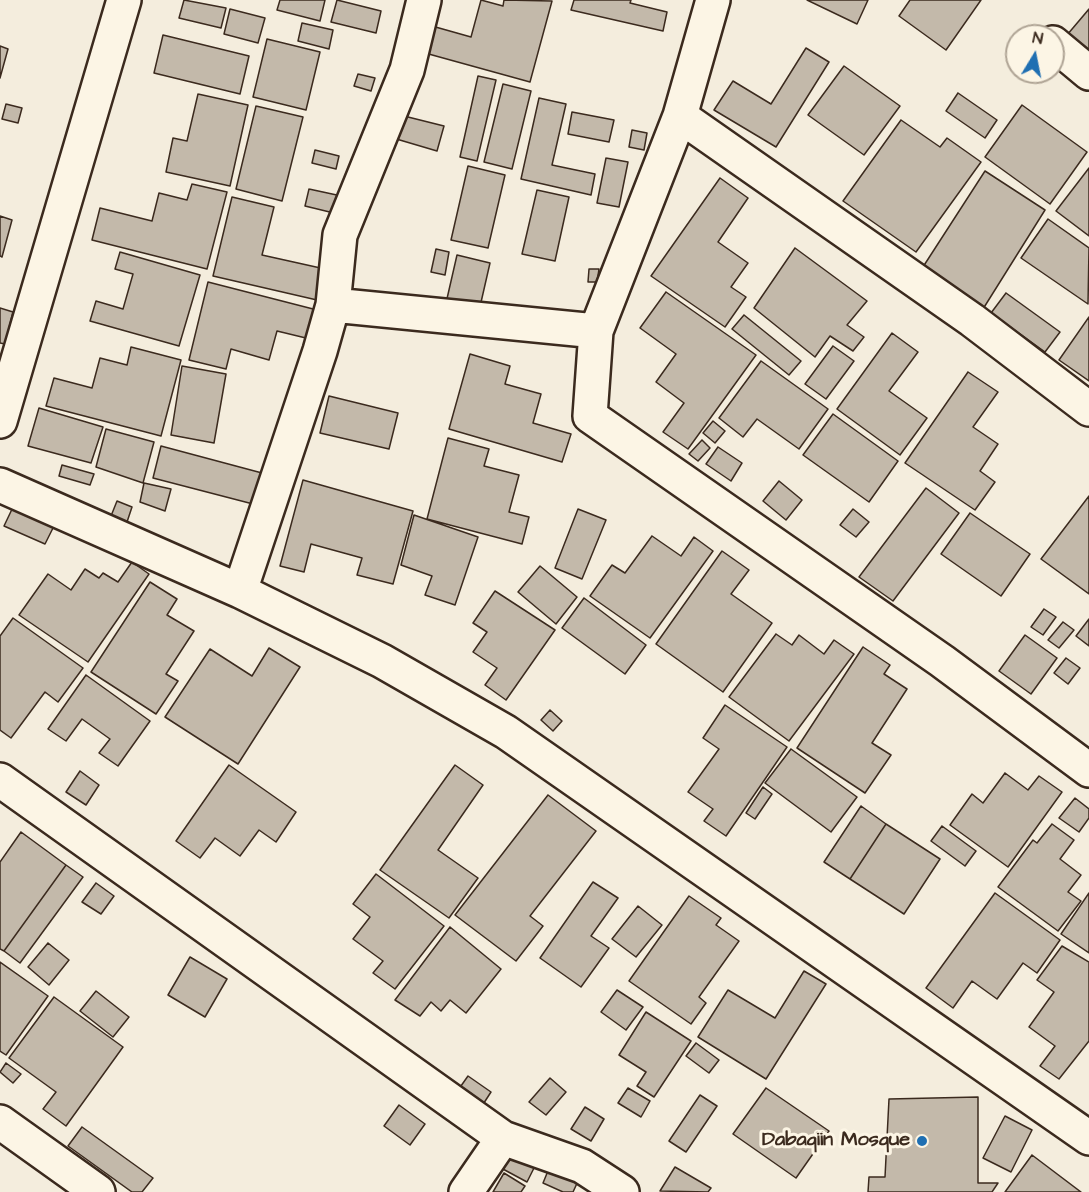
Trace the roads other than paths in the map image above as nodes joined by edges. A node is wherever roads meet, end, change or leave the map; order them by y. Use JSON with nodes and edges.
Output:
{"nodes":[{"id":1,"x":124,"y":0,"type":"edge"},
{"id":2,"x":424,"y":0,"type":"edge"},
{"id":3,"x":713,"y":0,"type":"edge"},
{"id":4,"x":1065,"y":53,"type":"edge"},
{"id":5,"x":1089,"y":73,"type":"edge"},
{"id":6,"x":680,"y":116,"type":"junction"},
{"id":7,"x":333,"y":305,"type":"junction"},
{"id":8,"x":596,"y":331,"type":"junction"},
{"id":9,"x":1089,"y":409,"type":"edge"},
{"id":10,"x":0,"y":421,"type":"edge"},
{"id":11,"x":0,"y":485,"type":"edge"},
{"id":12,"x":240,"y":591,"type":"junction"},
{"id":13,"x":1089,"y":770,"type":"edge"},
{"id":14,"x":0,"y":780,"type":"edge"},
{"id":15,"x":0,"y":1122,"type":"edge"},
{"id":16,"x":503,"y":1138,"type":"junction"},
{"id":17,"x":1089,"y":1138,"type":"edge"},
{"id":18,"x":98,"y":1192,"type":"edge"},
{"id":19,"x":466,"y":1192,"type":"edge"},
{"id":20,"x":622,"y":1192,"type":"edge"}],
"edges":[{"from":1,"to":10,"type":"street"},
{"from":2,"to":7,"type":"street"},
{"from":3,"to":6,"type":"street"},
{"from":4,"to":5,"type":"street"},
{"from":6,"to":8,"type":"street"},
{"from":6,"to":9,"type":"street"},
{"from":7,"to":8,"type":"street"},
{"from":7,"to":12,"type":"street"},
{"from":8,"to":13,"type":"street"},
{"from":11,"to":12,"type":"street"},
{"from":12,"to":17,"type":"street"},
{"from":14,"to":16,"type":"street"},
{"from":15,"to":18,"type":"street"},
{"from":16,"to":19,"type":"street"},
{"from":16,"to":20,"type":"street"}]}
